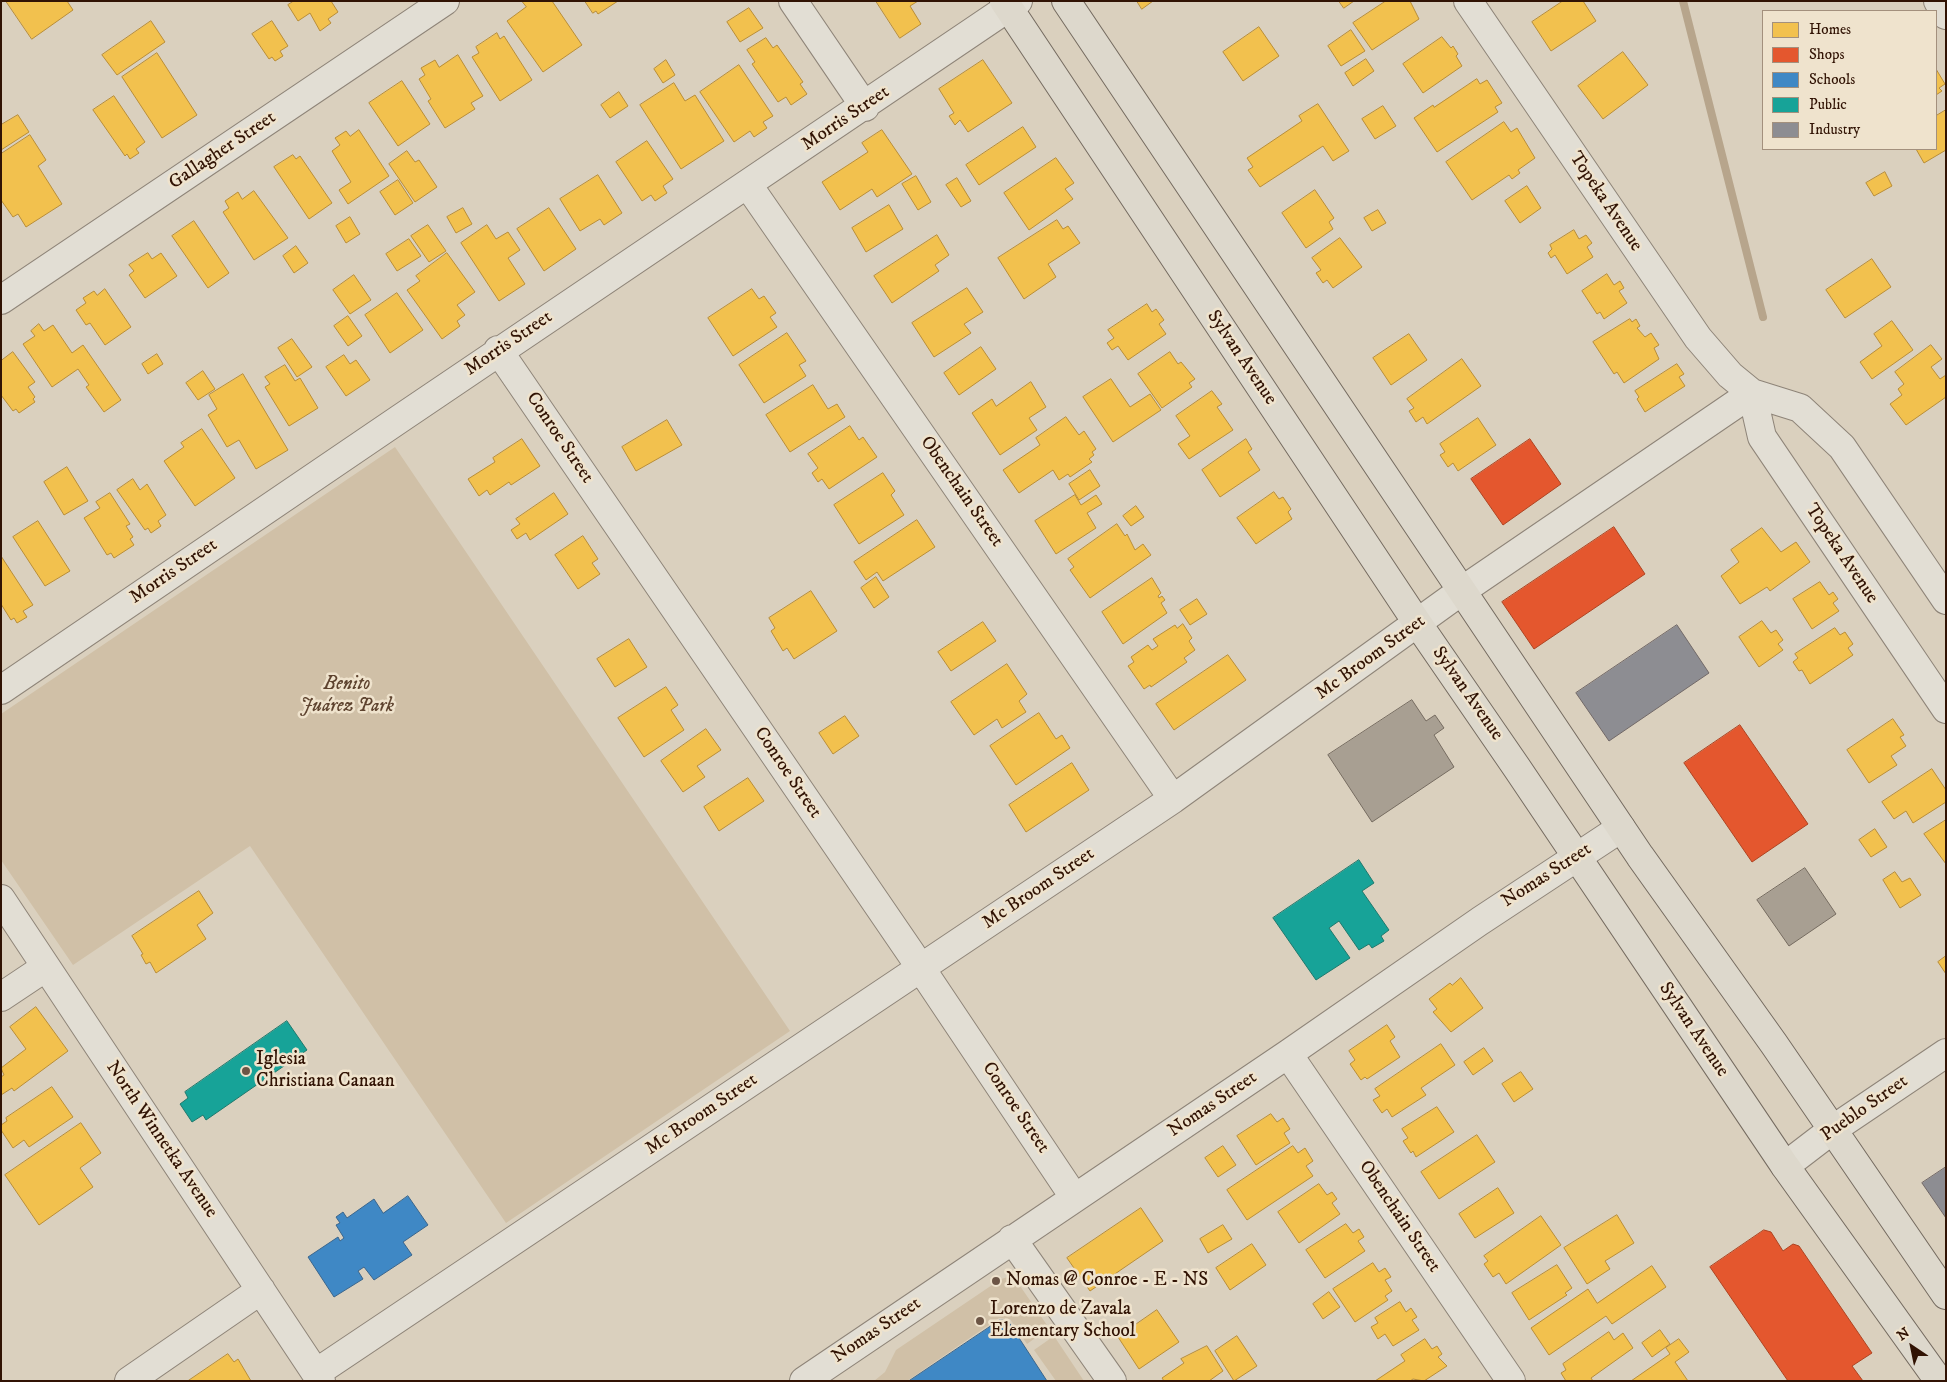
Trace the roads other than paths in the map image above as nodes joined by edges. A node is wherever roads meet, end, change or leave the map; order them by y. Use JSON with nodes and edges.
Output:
{"nodes":[{"id":1,"x":444,"y":1,"type":"edge"},
{"id":2,"x":793,"y":1,"type":"edge"},
{"id":3,"x":1066,"y":1,"type":"edge"},
{"id":4,"x":1468,"y":1,"type":"edge"},
{"id":5,"x":1938,"y":1,"type":"edge"},
{"id":6,"x":1010,"y":4,"type":"edge"},
{"id":7,"x":1946,"y":15,"type":"edge"},
{"id":8,"x":865,"y":107,"type":"junction"},
{"id":9,"x":748,"y":185,"type":"junction"},
{"id":10,"x":1,"y":300,"type":"edge"},
{"id":11,"x":498,"y":350,"type":"junction"},
{"id":12,"x":1752,"y":393,"type":"junction"},
{"id":13,"x":1460,"y":592,"type":"junction"},
{"id":14,"x":1946,"y":600,"type":"edge"},
{"id":15,"x":1418,"y":624,"type":"junction"},
{"id":16,"x":1,"y":690,"type":"edge"},
{"id":17,"x":1946,"y":709,"type":"edge"},
{"id":18,"x":1173,"y":799,"type":"junction"},
{"id":19,"x":1621,"y":828,"type":"junction"},
{"id":20,"x":1577,"y":856,"type":"junction"},
{"id":21,"x":1,"y":899,"type":"edge"},
{"id":22,"x":46,"y":967,"type":"junction"},
{"id":23,"x":921,"y":968,"type":"junction"},
{"id":24,"x":1,"y":997,"type":"edge"},
{"id":25,"x":1946,"y":1053,"type":"edge"},
{"id":26,"x":1288,"y":1054,"type":"junction"},
{"id":27,"x":1832,"y":1130,"type":"junction"},
{"id":28,"x":1785,"y":1166,"type":"junction"},
{"id":29,"x":1074,"y":1197,"type":"junction"},
{"id":30,"x":1012,"y":1239,"type":"junction"},
{"id":31,"x":261,"y":1290,"type":"junction"},
{"id":32,"x":1946,"y":1295,"type":"edge"},
{"id":33,"x":318,"y":1377,"type":"edge"},
{"id":34,"x":129,"y":1381,"type":"edge"},
{"id":35,"x":804,"y":1381,"type":"edge"},
{"id":36,"x":1112,"y":1381,"type":"edge"},
{"id":37,"x":1511,"y":1381,"type":"edge"},
{"id":38,"x":1939,"y":1381,"type":"edge"}],
"edges":[{"from":1,"to":10,"type":"street","name":"Gallagher Street"},
{"from":2,"to":8,"type":"street"},
{"from":3,"to":13,"type":"main road"},
{"from":4,"to":12,"type":"street","name":"Topeka Avenue"},
{"from":5,"to":7,"type":"street"},
{"from":6,"to":8,"type":"street","name":"Morris Street"},
{"from":6,"to":15,"type":"main road","name":"Sylvan Avenue"},
{"from":8,"to":9,"type":"street","name":"Morris Street"},
{"from":9,"to":11,"type":"street","name":"Morris Street"},
{"from":9,"to":18,"type":"street","name":"Obenchain Street"},
{"from":11,"to":16,"type":"street","name":"Morris Street"},
{"from":11,"to":23,"type":"street","name":"Conroe Street"},
{"from":12,"to":13,"type":"street","name":"Mc Broom Street"},
{"from":12,"to":14,"type":"street","name":"Topeka Avenue"},
{"from":12,"to":17,"type":"street","name":"Topeka Avenue"},
{"from":13,"to":15,"type":"street","name":"Mc Broom Street"},
{"from":13,"to":19,"type":"main road"},
{"from":15,"to":18,"type":"street","name":"Mc Broom Street"},
{"from":15,"to":20,"type":"main road","name":"Sylvan Avenue"},
{"from":18,"to":23,"type":"street","name":"Mc Broom Street"},
{"from":19,"to":20,"type":"street","name":"Nomas Street"},
{"from":19,"to":27,"type":"main road"},
{"from":20,"to":26,"type":"street","name":"Nomas Street"},
{"from":20,"to":28,"type":"main road","name":"Sylvan Avenue"},
{"from":21,"to":22,"type":"street","name":"North Winnetka Avenue"},
{"from":22,"to":24,"type":"street"},
{"from":22,"to":31,"type":"street","name":"North Winnetka Avenue"},
{"from":23,"to":29,"type":"street","name":"Conroe Street"},
{"from":23,"to":33,"type":"street","name":"Mc Broom Street"},
{"from":25,"to":27,"type":"street","name":"Pueblo Street"},
{"from":26,"to":29,"type":"street","name":"Nomas Street"},
{"from":26,"to":37,"type":"street","name":"Obenchain Street"},
{"from":27,"to":28,"type":"street","name":"Pueblo Street"},
{"from":27,"to":32,"type":"main road"},
{"from":28,"to":38,"type":"main road","name":"Sylvan Avenue"},
{"from":29,"to":30,"type":"street","name":"Nomas Street"},
{"from":30,"to":35,"type":"street","name":"Nomas Street"},
{"from":30,"to":36,"type":"street"},
{"from":31,"to":33,"type":"street","name":"North Winnetka Avenue"},
{"from":31,"to":34,"type":"street"}]}
